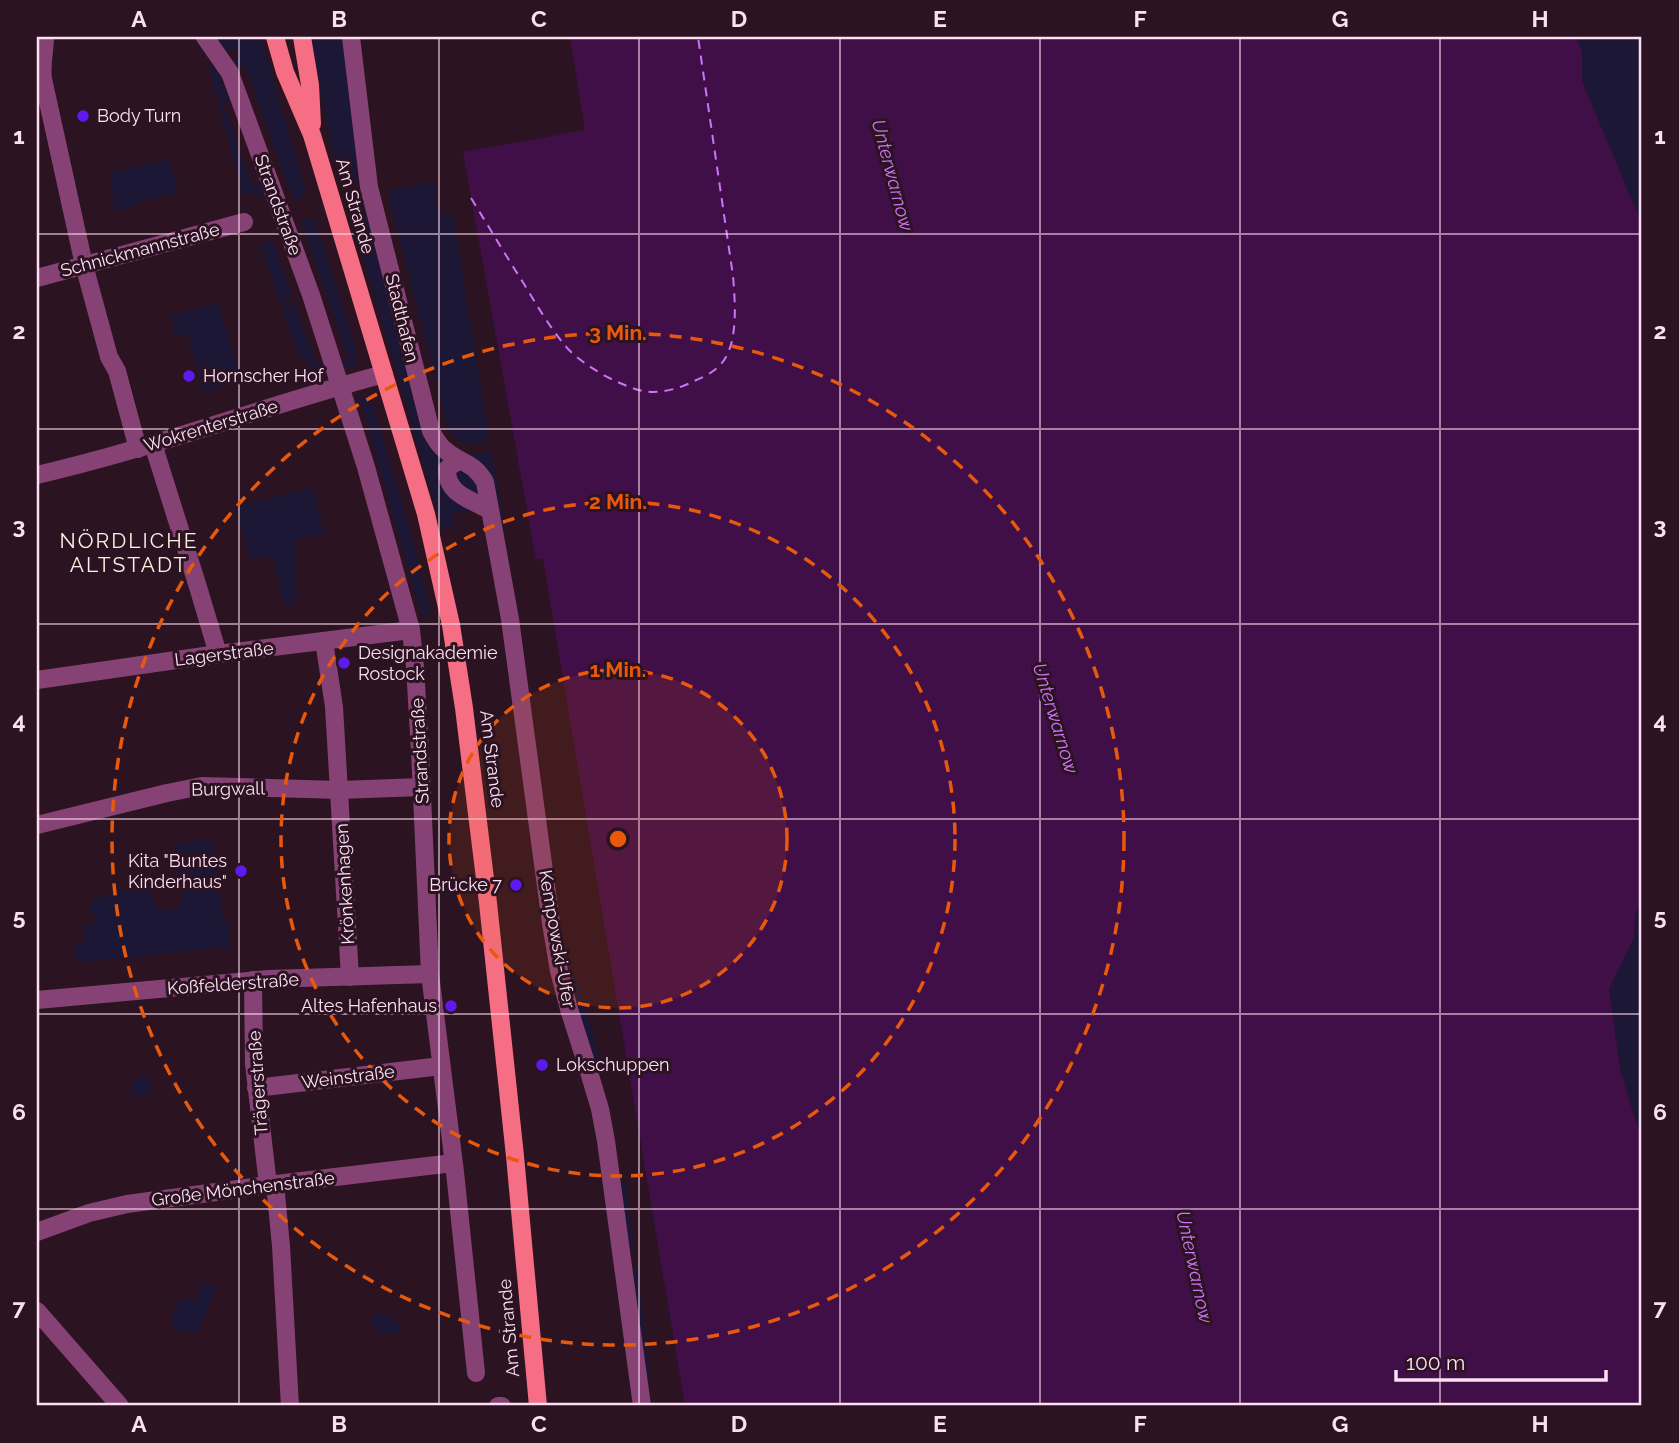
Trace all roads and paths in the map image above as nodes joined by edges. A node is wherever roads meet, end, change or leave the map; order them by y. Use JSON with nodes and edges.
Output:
{"nodes":[{"id":1,"x":45,"y":37,"type":"edge"},
{"id":2,"x":205,"y":37,"type":"edge"},
{"id":3,"x":275,"y":37,"type":"edge"},
{"id":4,"x":302,"y":37,"type":"edge"},
{"id":5,"x":351,"y":37,"type":"edge"},
{"id":6,"x":312,"y":135,"type":"junction"},
{"id":7,"x":244,"y":222,"type":"dead end"},
{"id":8,"x":84,"y":265,"type":"junction"},
{"id":9,"x":37,"y":278,"type":"edge"},
{"id":10,"x":384,"y":374,"type":"junction"},
{"id":11,"x":341,"y":386,"type":"junction"},
{"id":12,"x":146,"y":447,"type":"junction"},
{"id":13,"x":460,"y":461,"type":"junction"},
{"id":14,"x":37,"y":475,"type":"edge"},
{"id":15,"x":489,"y":510,"type":"junction"},
{"id":16,"x":411,"y":630,"type":"junction"},
{"id":17,"x":324,"y":641,"type":"junction"},
{"id":18,"x":218,"y":654,"type":"junction"},
{"id":19,"x":37,"y":680,"type":"edge"},
{"id":20,"x":422,"y":787,"type":"junction"},
{"id":21,"x":340,"y":790,"type":"junction"},
{"id":22,"x":37,"y":824,"type":"edge"},
{"id":23,"x":430,"y":974,"type":"junction"},
{"id":24,"x":350,"y":977,"type":"junction"},
{"id":25,"x":253,"y":980,"type":"junction"},
{"id":26,"x":37,"y":1000,"type":"edge"},
{"id":27,"x":441,"y":1066,"type":"junction"},
{"id":28,"x":256,"y":1088,"type":"junction"},
{"id":29,"x":453,"y":1163,"type":"junction"},
{"id":30,"x":271,"y":1184,"type":"junction"},
{"id":31,"x":37,"y":1232,"type":"edge"},
{"id":32,"x":37,"y":1311,"type":"edge"},
{"id":33,"x":476,"y":1373,"type":"dead end"},
{"id":34,"x":290,"y":1401,"type":"edge"},
{"id":35,"x":121,"y":1406,"type":"edge"},
{"id":36,"x":538,"y":1406,"type":"edge"},
{"id":37,"x":642,"y":1406,"type":"edge"}],
"edges":[{"from":1,"to":8,"type":"street"},
{"from":2,"to":11,"type":"street","name":"Strandstraße"},
{"from":3,"to":6,"type":"main road","name":"Am Strande"},
{"from":4,"to":6,"type":"main road","name":"Am Strande"},
{"from":5,"to":13,"type":"street","name":"Stadthafen"},
{"from":6,"to":10,"type":"main road","name":"Am Strande"},
{"from":7,"to":8,"type":"street","name":"Schnickmannstraße"},
{"from":8,"to":9,"type":"street","name":"Schnickmannstraße"},
{"from":8,"to":12,"type":"street"},
{"from":10,"to":11,"type":"street","name":"Wokrenterstraße"},
{"from":10,"to":36,"type":"main road","name":"Am Strande"},
{"from":11,"to":12,"type":"street","name":"Wokrenterstraße"},
{"from":11,"to":16,"type":"street","name":"Strandstraße"},
{"from":12,"to":14,"type":"street","name":"Wokrenterstraße"},
{"from":12,"to":18,"type":"street"},
{"from":13,"to":15,"type":"street","name":"Kempowski-Ufer"},
{"from":13,"to":15,"type":"street"},
{"from":15,"to":37,"type":"street","name":"Kempowski-Ufer"},
{"from":16,"to":17,"type":"street","name":"Lagerstraße"},
{"from":16,"to":20,"type":"street","name":"Strandstraße"},
{"from":17,"to":18,"type":"street","name":"Lagerstraße"},
{"from":17,"to":21,"type":"street","name":"Krönkenhagen"},
{"from":18,"to":19,"type":"street","name":"Lagerstraße"},
{"from":20,"to":21,"type":"street","name":"Burgwall"},
{"from":20,"to":23,"type":"street","name":"Strandstraße"},
{"from":21,"to":22,"type":"street","name":"Burgwall"},
{"from":21,"to":24,"type":"street","name":"Krönkenhagen"},
{"from":23,"to":24,"type":"street","name":"Koßfelderstraße"},
{"from":23,"to":27,"type":"street","name":"Strandstraße"},
{"from":24,"to":25,"type":"street","name":"Koßfelderstraße"},
{"from":25,"to":26,"type":"street","name":"Koßfelderstraße"},
{"from":25,"to":28,"type":"street","name":"Trägerstraße"},
{"from":27,"to":28,"type":"street","name":"Weinstraße"},
{"from":27,"to":29,"type":"street","name":"Strandstraße"},
{"from":28,"to":30,"type":"street","name":"Trägerstraße"},
{"from":29,"to":30,"type":"street","name":"Große Mönchenstraße"},
{"from":29,"to":33,"type":"street","name":"Strandstraße"},
{"from":30,"to":31,"type":"street","name":"Große Mönchenstraße"},
{"from":30,"to":34,"type":"street","name":"Trägerstraße"},
{"from":32,"to":35,"type":"street"}]}
